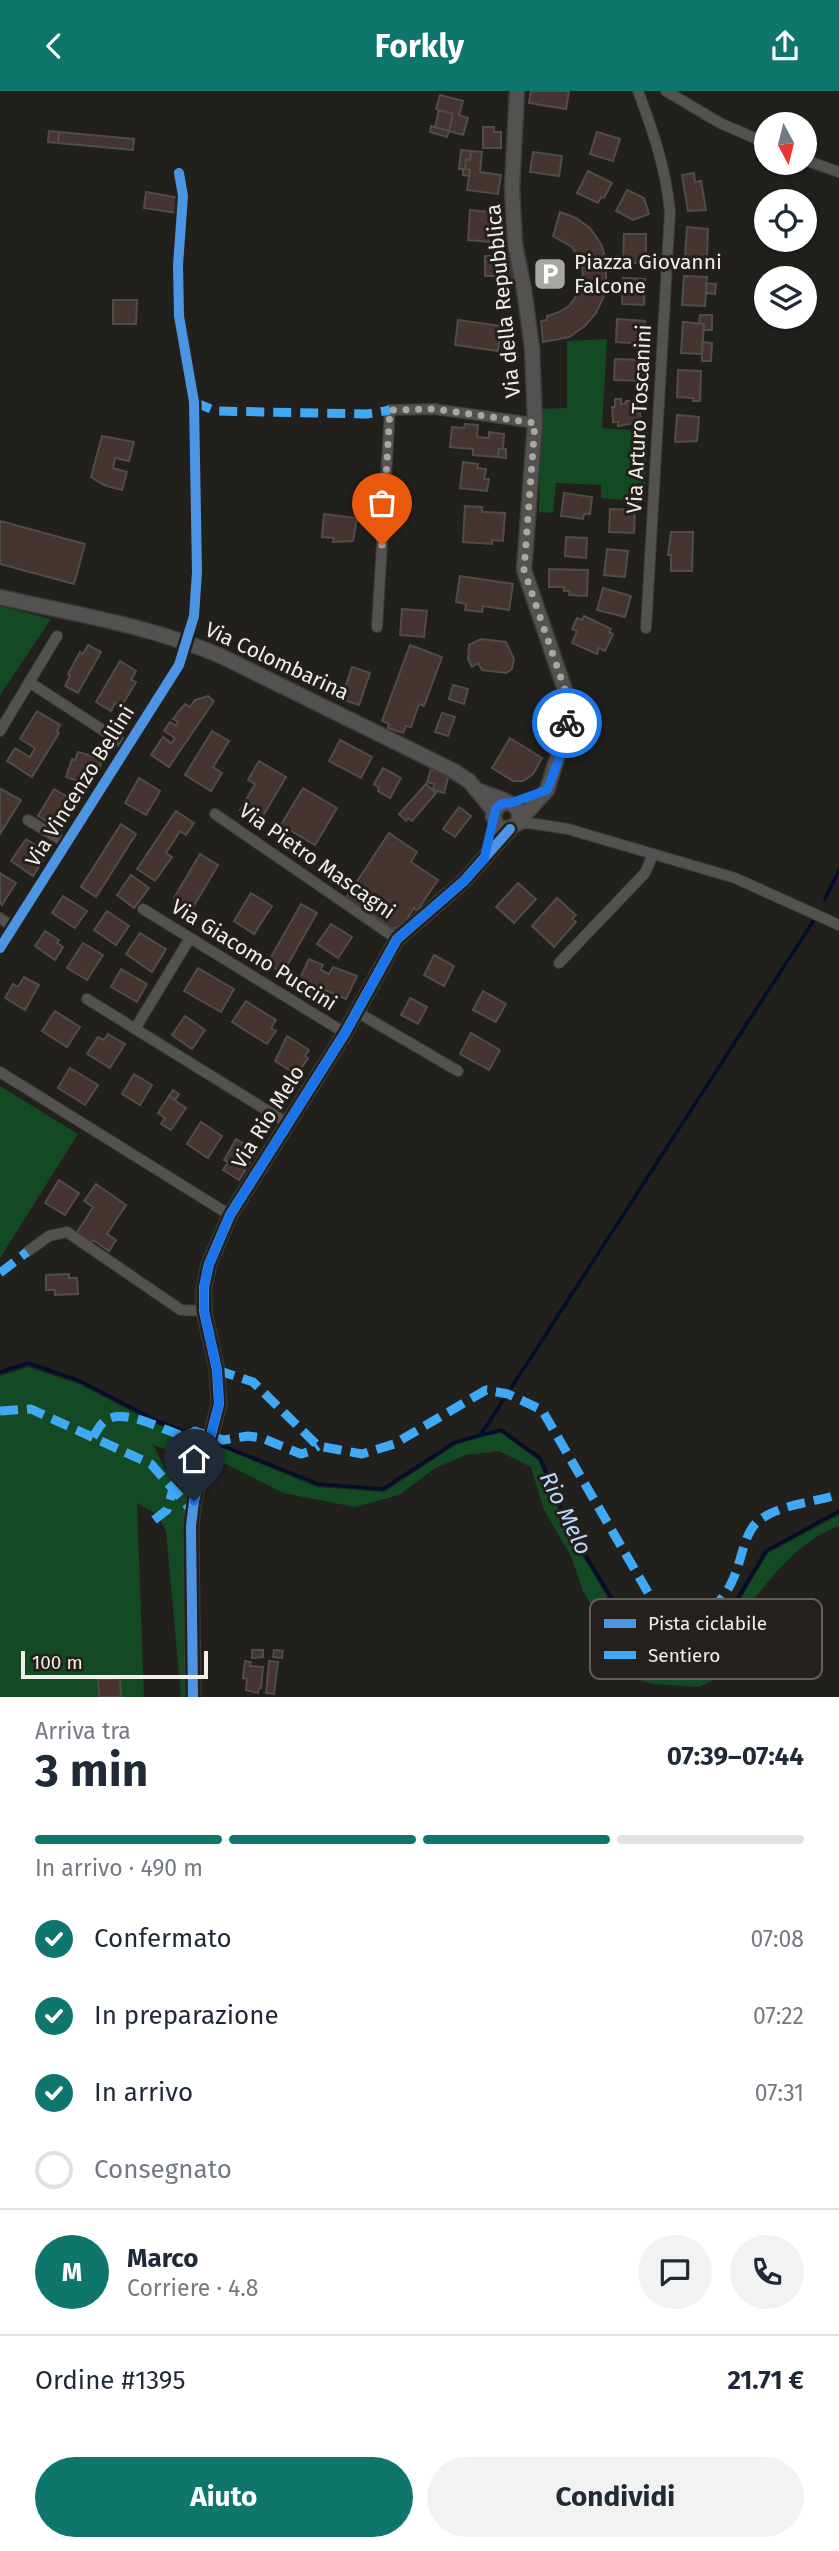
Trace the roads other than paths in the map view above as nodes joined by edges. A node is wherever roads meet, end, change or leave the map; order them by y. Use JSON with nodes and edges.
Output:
{"nodes":[{"id":1,"x":517,"y":91,"type":"edge"},
{"id":2,"x":638,"y":91,"type":"edge"},
{"id":3,"x":666,"y":91,"type":"edge"},
{"id":4,"x":754,"y":138,"type":"edge"},
{"id":5,"x":817,"y":164,"type":"edge"},
{"id":6,"x":839,"y":172,"type":"edge"},
{"id":7,"x":179,"y":173,"type":"dead end"},
{"id":8,"x":535,"y":423,"type":"junction"},
{"id":9,"x":0,"y":597,"type":"edge"},
{"id":10,"x":377,"y":627,"type":"dead end"},
{"id":11,"x":646,"y":628,"type":"dead end"},
{"id":12,"x":57,"y":636,"type":"dead end"},
{"id":13,"x":187,"y":641,"type":"junction"},
{"id":14,"x":29,"y":682,"type":"junction"},
{"id":15,"x":0,"y":731,"type":"edge"},
{"id":16,"x":127,"y":746,"type":"junction"},
{"id":17,"x":547,"y":790,"type":"junction"},
{"id":18,"x":480,"y":791,"type":"junction"},
{"id":19,"x":509,"y":803,"type":"junction"},
{"id":20,"x":215,"y":814,"type":"dead end"},
{"id":21,"x":494,"y":816,"type":"junction"},
{"id":22,"x":28,"y":820,"type":"dead end"},
{"id":23,"x":516,"y":824,"type":"junction"},
{"id":24,"x":66,"y":843,"type":"junction"},
{"id":25,"x":653,"y":853,"type":"junction"},
{"id":26,"x":484,"y":859,"type":"junction"},
{"id":27,"x":144,"y":909,"type":"dead end"},
{"id":28,"x":0,"y":918,"type":"edge"},
{"id":29,"x":839,"y":925,"type":"edge"},
{"id":30,"x":13,"y":927,"type":"junction"},
{"id":31,"x":190,"y":938,"type":"junction"},
{"id":32,"x":397,"y":939,"type":"junction"},
{"id":33,"x":0,"y":948,"type":"edge"},
{"id":34,"x":559,"y":963,"type":"dead end"},
{"id":35,"x":87,"y":999,"type":"dead end"},
{"id":36,"x":357,"y":1012,"type":"junction"},
{"id":37,"x":135,"y":1029,"type":"junction"},
{"id":38,"x":345,"y":1033,"type":"junction"},
{"id":39,"x":458,"y":1071,"type":"dead end"},
{"id":40,"x":0,"y":1072,"type":"edge"},
{"id":41,"x":289,"y":1124,"type":"junction"},
{"id":42,"x":230,"y":1215,"type":"junction"},
{"id":43,"x":27,"y":1252,"type":"dead end"},
{"id":44,"x":204,"y":1311,"type":"junction"},
{"id":45,"x":193,"y":1697,"type":"edge"}],
"edges":[{"from":1,"to":8,"type":"street","name":"Via della Repubblica"},
{"from":2,"to":11,"type":"street","name":"Via Arturo Toscanini"},
{"from":3,"to":4,"type":"street"},
{"from":5,"to":6,"type":"street"},
{"from":7,"to":13,"type":"street","name":"Via Vincenzo Bellini"},
{"from":8,"to":10,"type":"street"},
{"from":8,"to":17,"type":"street","name":"Via della Repubblica"},
{"from":9,"to":13,"type":"street","name":"Via Colombarina"},
{"from":12,"to":14,"type":"street"},
{"from":13,"to":16,"type":"street","name":"Via Vincenzo Bellini"},
{"from":13,"to":18,"type":"street","name":"Via Colombarina"},
{"from":14,"to":15,"type":"street"},
{"from":14,"to":16,"type":"street","name":"Via Vincenzo Bellini"},
{"from":16,"to":24,"type":"street","name":"Via Vincenzo Bellini"},
{"from":17,"to":19,"type":"street"},
{"from":17,"to":23,"type":"street","name":"Via della Repubblica"},
{"from":18,"to":19,"type":"street","name":"Via Colombarina"},
{"from":18,"to":21,"type":"street","name":"Via Colombarina"},
{"from":19,"to":21,"type":"street"},
{"from":19,"to":23,"type":"street"},
{"from":20,"to":32,"type":"street","name":"Via Pietro Mascagni"},
{"from":21,"to":23,"type":"street"},
{"from":21,"to":26,"type":"street","name":"Via Rio Melo"},
{"from":22,"to":24,"type":"street","name":"Via Vincenzo Bellini"},
{"from":23,"to":25,"type":"street"},
{"from":23,"to":26,"type":"street","name":"Via Rio Melo"},
{"from":24,"to":30,"type":"street","name":"Via Vincenzo Bellini"},
{"from":25,"to":29,"type":"street"},
{"from":25,"to":34,"type":"street"},
{"from":26,"to":32,"type":"street","name":"Via Rio Melo"},
{"from":27,"to":31,"type":"street","name":"Via Giacomo Puccini"},
{"from":28,"to":30,"type":"street"},
{"from":30,"to":33,"type":"street","name":"Via Vincenzo Bellini"},
{"from":31,"to":37,"type":"street"},
{"from":31,"to":38,"type":"street","name":"Via Giacomo Puccini"},
{"from":32,"to":36,"type":"street","name":"Via Rio Melo"},
{"from":35,"to":37,"type":"street"},
{"from":36,"to":38,"type":"street","name":"Via Rio Melo"},
{"from":36,"to":39,"type":"street"},
{"from":37,"to":41,"type":"street"},
{"from":38,"to":41,"type":"street","name":"Via Rio Melo"},
{"from":40,"to":42,"type":"street"},
{"from":41,"to":42,"type":"street","name":"Via Rio Melo"},
{"from":42,"to":44,"type":"street","name":"Via Rio Melo"},
{"from":43,"to":44,"type":"street"},
{"from":44,"to":45,"type":"street","name":"Via Rio Melo"}]}
